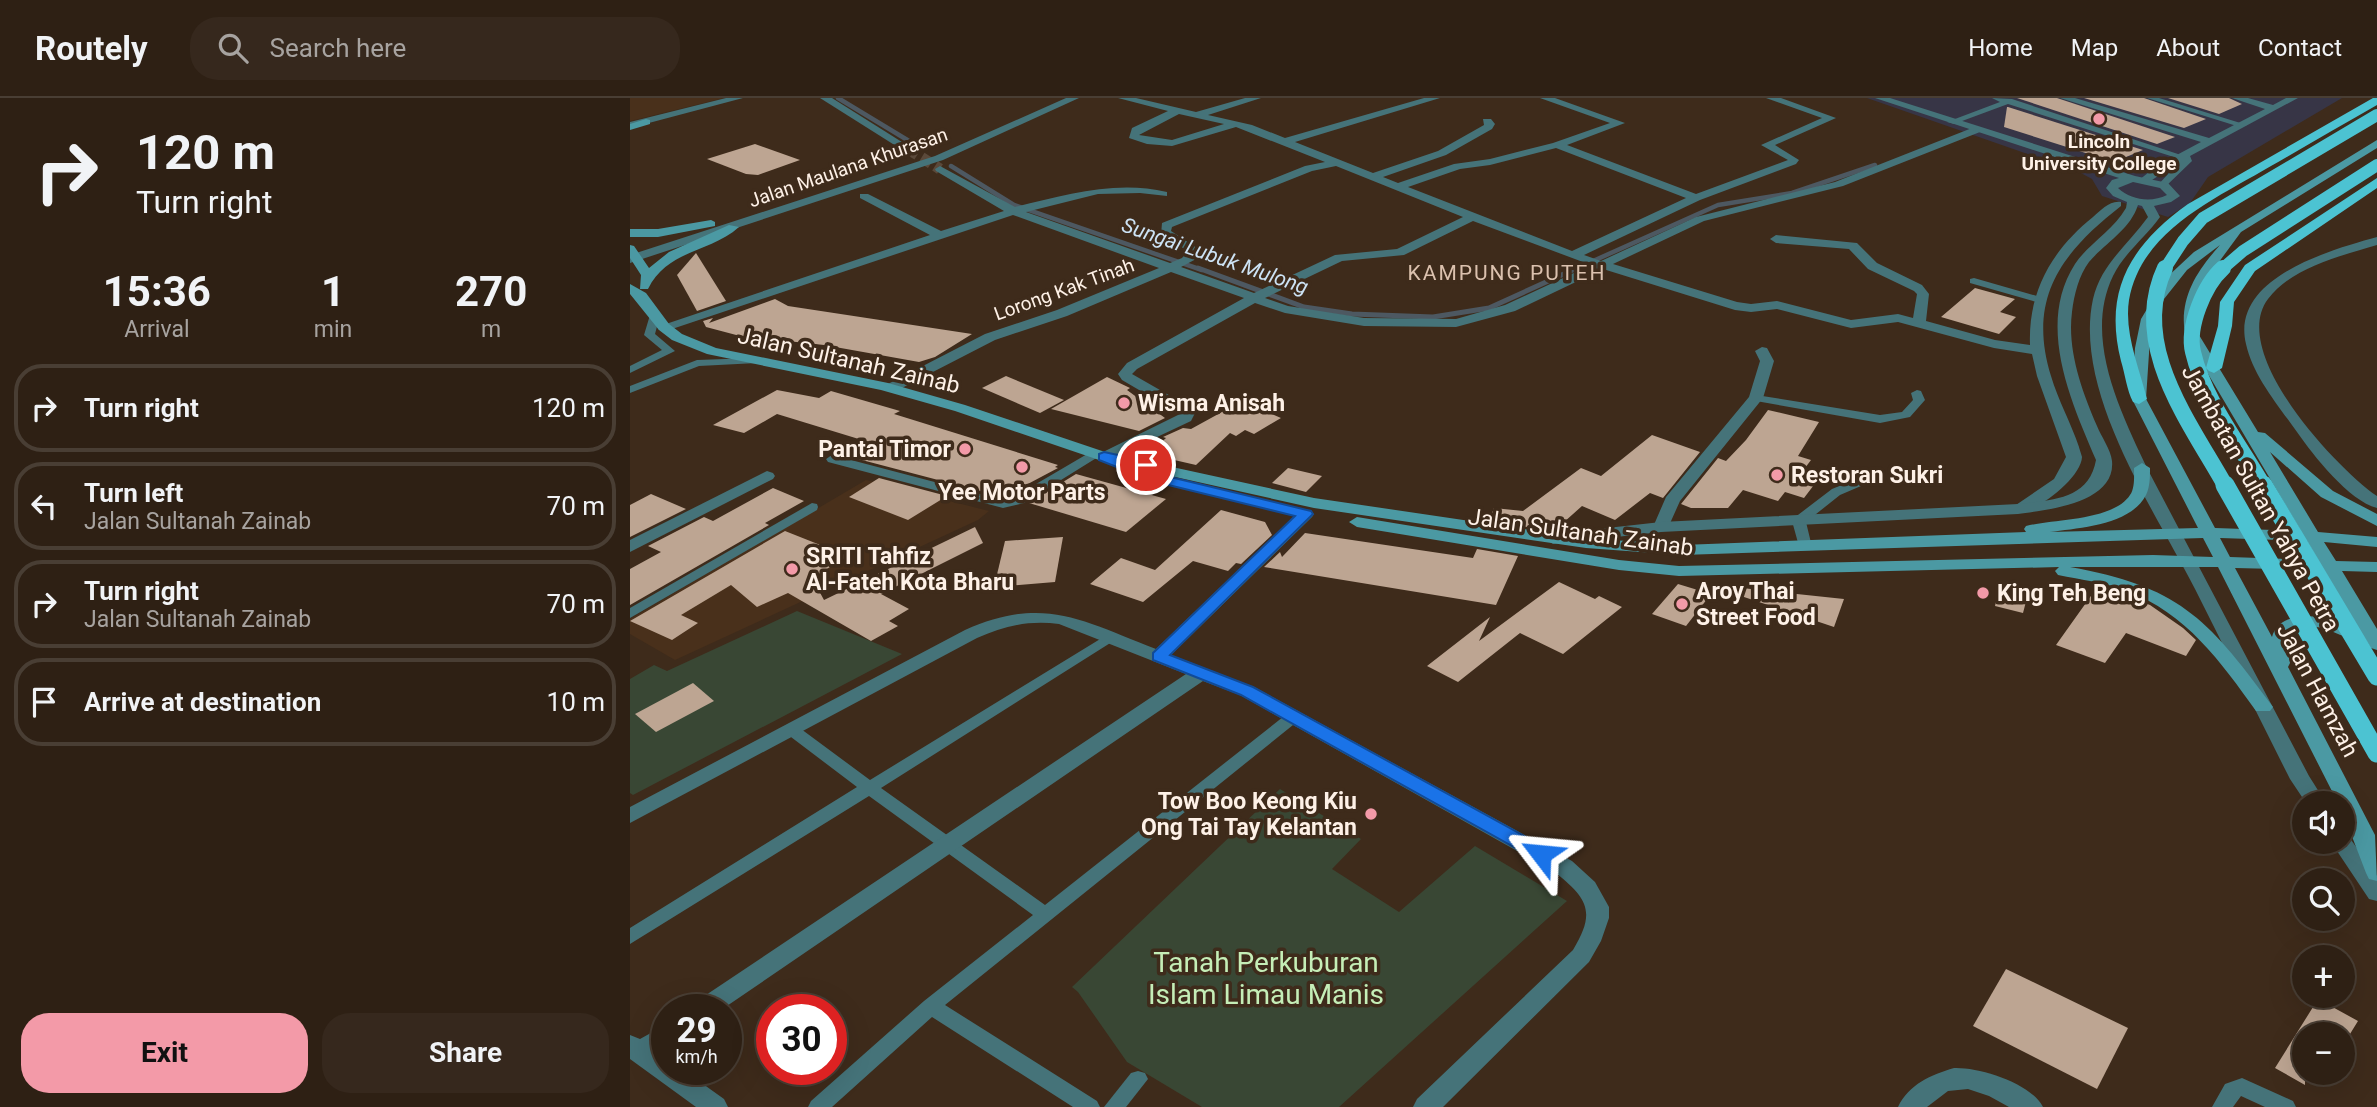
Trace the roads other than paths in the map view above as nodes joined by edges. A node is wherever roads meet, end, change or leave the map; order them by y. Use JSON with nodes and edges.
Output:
{"nodes":[{"id":1,"x":738,"y":98,"type":"edge"},
{"id":2,"x":825,"y":98,"type":"edge"},
{"id":3,"x":1049,"y":98,"type":"edge"},
{"id":4,"x":1074,"y":98,"type":"edge"},
{"id":5,"x":1123,"y":98,"type":"edge"},
{"id":6,"x":1256,"y":98,"type":"edge"},
{"id":7,"x":1435,"y":98,"type":"edge"},
{"id":8,"x":1545,"y":98,"type":"edge"},
{"id":9,"x":1771,"y":98,"type":"edge"},
{"id":10,"x":1880,"y":98,"type":"edge"},
{"id":11,"x":1996,"y":98,"type":"edge"},
{"id":12,"x":2017,"y":98,"type":"edge"},
{"id":13,"x":2065,"y":98,"type":"edge"},
{"id":14,"x":2151,"y":98,"type":"edge"},
{"id":15,"x":2237,"y":98,"type":"edge"},
{"id":16,"x":2293,"y":98,"type":"edge"},
{"id":17,"x":2377,"y":100,"type":"edge"},
{"id":18,"x":2007,"y":102,"type":"junction"},
{"id":19,"x":2274,"y":108,"type":"junction"},
{"id":20,"x":1179,"y":110,"type":"junction"},
{"id":21,"x":1198,"y":115,"type":"junction"},
{"id":22,"x":2377,"y":115,"type":"edge"},
{"id":23,"x":1487,"y":121,"type":"dead end"},
{"id":24,"x":646,"y":122,"type":"joint"},
{"id":25,"x":1951,"y":122,"type":"junction"},
{"id":26,"x":1235,"y":124,"type":"junction"},
{"id":27,"x":630,"y":125,"type":"edge"},
{"id":28,"x":2243,"y":125,"type":"junction"},
{"id":29,"x":1976,"y":130,"type":"junction"},
{"id":30,"x":1287,"y":141,"type":"junction"},
{"id":31,"x":2212,"y":142,"type":"junction"},
{"id":32,"x":2377,"y":143,"type":"edge"},
{"id":33,"x":1557,"y":145,"type":"junction"},
{"id":34,"x":908,"y":149,"type":"tunnel mouth"},
{"id":35,"x":2195,"y":151,"type":"junction"},
{"id":36,"x":2048,"y":154,"type":"junction"},
{"id":37,"x":2183,"y":157,"type":"junction"},
{"id":38,"x":1339,"y":162,"type":"junction"},
{"id":39,"x":2377,"y":165,"type":"edge"},
{"id":40,"x":940,"y":169,"type":"tunnel mouth"},
{"id":41,"x":1373,"y":177,"type":"junction"},
{"id":42,"x":2139,"y":180,"type":"junction"},
{"id":43,"x":2116,"y":182,"type":"junction"},
{"id":44,"x":2377,"y":182,"type":"edge"},
{"id":45,"x":2165,"y":185,"type":"junction"},
{"id":46,"x":1397,"y":187,"type":"junction"},
{"id":47,"x":1163,"y":194,"type":"dead end"},
{"id":48,"x":864,"y":196,"type":"dead end"},
{"id":49,"x":1696,"y":198,"type":"junction"},
{"id":50,"x":2139,"y":201,"type":"junction"},
{"id":51,"x":2117,"y":204,"type":"dead end"},
{"id":52,"x":1013,"y":211,"type":"junction"},
{"id":53,"x":1470,"y":218,"type":"junction"},
{"id":54,"x":711,"y":224,"type":"junction"},
{"id":55,"x":2243,"y":226,"type":"junction"},
{"id":56,"x":733,"y":227,"type":"junction"},
{"id":57,"x":630,"y":233,"type":"edge"},
{"id":58,"x":937,"y":234,"type":"junction"},
{"id":59,"x":1776,"y":239,"type":"dead end"},
{"id":60,"x":2377,"y":241,"type":"edge"},
{"id":61,"x":631,"y":253,"type":"edge"},
{"id":62,"x":1572,"y":257,"type":"junction"},
{"id":63,"x":1600,"y":267,"type":"junction"},
{"id":64,"x":1172,"y":268,"type":"junction"},
{"id":65,"x":647,"y":275,"type":"junction"},
{"id":66,"x":1974,"y":281,"type":"dead end"},
{"id":67,"x":636,"y":292,"type":"edge"},
{"id":68,"x":1252,"y":299,"type":"junction"},
{"id":69,"x":2040,"y":300,"type":"junction"},
{"id":70,"x":660,"y":321,"type":"junction"},
{"id":71,"x":1919,"y":322,"type":"junction"},
{"id":72,"x":2036,"y":350,"type":"junction"},
{"id":73,"x":1762,"y":351,"type":"dead end"},
{"id":74,"x":753,"y":360,"type":"junction"},
{"id":75,"x":2214,"y":368,"type":"junction"},
{"id":76,"x":630,"y":370,"type":"edge"},
{"id":77,"x":891,"y":388,"type":"junction"},
{"id":78,"x":630,"y":390,"type":"edge"},
{"id":79,"x":1917,"y":393,"type":"dead end"},
{"id":80,"x":1756,"y":398,"type":"junction"},
{"id":81,"x":2139,"y":399,"type":"junction"},
{"id":82,"x":2247,"y":424,"type":"junction"},
{"id":83,"x":1099,"y":455,"type":"junction"},
{"id":84,"x":832,"y":459,"type":"dead end"},
{"id":85,"x":2142,"y":468,"type":"junction"},
{"id":86,"x":767,"y":476,"type":"dead end"},
{"id":87,"x":1871,"y":477,"type":"dead end"},
{"id":88,"x":2062,"y":482,"type":"junction"},
{"id":89,"x":2369,"y":492,"type":"edge"},
{"id":90,"x":2073,"y":498,"type":"junction"},
{"id":91,"x":2377,"y":503,"type":"edge"},
{"id":92,"x":813,"y":507,"type":"dead end"},
{"id":93,"x":2018,"y":509,"type":"junction"},
{"id":94,"x":1306,"y":514,"type":"junction"},
{"id":95,"x":2377,"y":521,"type":"edge"},
{"id":96,"x":1799,"y":522,"type":"junction"},
{"id":97,"x":1661,"y":527,"type":"junction"},
{"id":98,"x":2174,"y":533,"type":"junction"},
{"id":99,"x":2209,"y":533,"type":"junction"},
{"id":100,"x":2313,"y":536,"type":"junction"},
{"id":101,"x":1553,"y":539,"type":"junction"},
{"id":102,"x":1964,"y":542,"type":"junction"},
{"id":103,"x":2377,"y":542,"type":"edge"},
{"id":104,"x":630,"y":547,"type":"edge"},
{"id":105,"x":1805,"y":547,"type":"junction"},
{"id":106,"x":2189,"y":561,"type":"junction"},
{"id":107,"x":2223,"y":561,"type":"junction"},
{"id":108,"x":2329,"y":563,"type":"junction"},
{"id":109,"x":2015,"y":564,"type":"junction"},
{"id":110,"x":2377,"y":567,"type":"edge"},
{"id":111,"x":630,"y":614,"type":"edge"},
{"id":112,"x":1110,"y":638,"type":"junction"},
{"id":113,"x":2377,"y":644,"type":"edge"},
{"id":114,"x":2377,"y":652,"type":"edge"},
{"id":115,"x":1158,"y":657,"type":"junction"},
{"id":116,"x":1201,"y":673,"type":"junction"},
{"id":117,"x":2282,"y":674,"type":"junction"},
{"id":118,"x":2377,"y":676,"type":"edge"},
{"id":119,"x":2263,"y":707,"type":"junction"},
{"id":120,"x":1293,"y":717,"type":"junction"},
{"id":121,"x":792,"y":730,"type":"junction"},
{"id":122,"x":2377,"y":753,"type":"edge"},
{"id":123,"x":869,"y":788,"type":"junction"},
{"id":124,"x":2308,"y":791,"type":"edge"},
{"id":125,"x":630,"y":816,"type":"edge"},
{"id":126,"x":946,"y":845,"type":"junction"},
{"id":127,"x":2350,"y":854,"type":"edge"},
{"id":128,"x":2377,"y":873,"type":"edge"},
{"id":129,"x":2377,"y":893,"type":"edge"},
{"id":130,"x":1045,"y":914,"type":"junction"},
{"id":131,"x":630,"y":936,"type":"edge"},
{"id":132,"x":726,"y":994,"type":"edge"},
{"id":133,"x":931,"y":1006,"type":"junction"},
{"id":134,"x":651,"y":1042,"type":"edge"},
{"id":135,"x":635,"y":1049,"type":"edge"},
{"id":136,"x":1138,"y":1080,"type":"dead end"},
{"id":137,"x":715,"y":1107,"type":"edge"},
{"id":138,"x":818,"y":1107,"type":"edge"},
{"id":139,"x":1090,"y":1107,"type":"edge"},
{"id":140,"x":1114,"y":1107,"type":"edge"},
{"id":141,"x":1426,"y":1107,"type":"edge"},
{"id":142,"x":1911,"y":1107,"type":"edge"},
{"id":143,"x":2030,"y":1107,"type":"edge"},
{"id":144,"x":2222,"y":1107,"type":"edge"},
{"id":145,"x":2286,"y":1107,"type":"edge"}],
"edges":[{"from":1,"to":24,"type":"street"},
{"from":2,"to":34,"type":"street"},
{"from":3,"to":54,"type":"street","name":"Jalan Maulana Khurasan"},
{"from":4,"to":56,"type":"street","name":"Jalan Maulana Khurasan"},
{"from":5,"to":20,"type":"street"},
{"from":6,"to":21,"type":"street"},
{"from":7,"to":30,"type":"street"},
{"from":8,"to":33,"type":"street"},
{"from":9,"to":49,"type":"street"},
{"from":10,"to":25,"type":"street"},
{"from":11,"to":18,"type":"lane"},
{"from":12,"to":18,"type":"lane"},
{"from":13,"to":31,"type":"street"},
{"from":14,"to":28,"type":"lane"},
{"from":15,"to":19,"type":"street"},
{"from":16,"to":19,"type":"street"},
{"from":17,"to":81,"type":"highway"},
{"from":18,"to":25,"type":"lane"},
{"from":18,"to":37,"type":"lane"},
{"from":19,"to":28,"type":"street"},
{"from":20,"to":21,"type":"street"},
{"from":20,"to":26,"type":"street"},
{"from":21,"to":26,"type":"street"},
{"from":22,"to":122,"type":"highway","name":"Jambatan Sultan Yahya Petra","bridge":true},
{"from":23,"to":41,"type":"street"},
{"from":24,"to":27,"type":"main road"},
{"from":25,"to":29,"type":"street"},
{"from":26,"to":30,"type":"street"},
{"from":28,"to":31,"type":"street"},
{"from":29,"to":36,"type":"street"},
{"from":29,"to":63,"type":"street"},
{"from":30,"to":38,"type":"street"},
{"from":31,"to":35,"type":"street"},
{"from":32,"to":55,"type":"main road"},
{"from":33,"to":46,"type":"street"},
{"from":33,"to":49,"type":"street"},
{"from":35,"to":37,"type":"street"},
{"from":35,"to":45,"type":"street"},
{"from":36,"to":42,"type":"street"},
{"from":36,"to":43,"type":"street"},
{"from":37,"to":42,"type":"street"},
{"from":38,"to":41,"type":"street"},
{"from":38,"to":64,"type":"street","name":"Lorong Kak Tinah"},
{"from":39,"to":118,"type":"highway","name":"Jambatan Sultan Yahya Petra","bridge":true},
{"from":40,"to":52,"type":"street"},
{"from":41,"to":46,"type":"street"},
{"from":42,"to":43,"type":"street"},
{"from":42,"to":45,"type":"street"},
{"from":43,"to":50,"type":"street"},
{"from":44,"to":75,"type":"highway"},
{"from":45,"to":50,"type":"street"},
{"from":46,"to":53,"type":"street"},
{"from":47,"to":52,"type":"street"},
{"from":48,"to":58,"type":"street"},
{"from":49,"to":62,"type":"street"},
{"from":50,"to":85,"type":"street"},
{"from":50,"to":90,"type":"street"},
{"from":51,"to":69,"type":"street"},
{"from":52,"to":58,"type":"street"},
{"from":52,"to":64,"type":"street"},
{"from":53,"to":62,"type":"street"},
{"from":53,"to":68,"type":"street"},
{"from":54,"to":57,"type":"main road"},
{"from":54,"to":61,"type":"street","name":"Jalan Maulana Khurasan"},
{"from":55,"to":75,"type":"main road"},
{"from":55,"to":81,"type":"main road"},
{"from":56,"to":61,"type":"street","name":"Jalan Maulana Khurasan"},
{"from":56,"to":65,"type":"main road"},
{"from":58,"to":70,"type":"street"},
{"from":59,"to":71,"type":"street"},
{"from":60,"to":89,"type":"street"},
{"from":61,"to":65,"type":"main road"},
{"from":62,"to":63,"type":"street"},
{"from":63,"to":68,"type":"street"},
{"from":63,"to":71,"type":"street"},
{"from":64,"to":68,"type":"street"},
{"from":64,"to":77,"type":"street","name":"Lorong Kak Tinah"},
{"from":65,"to":67,"type":"main road","name":"Jalan Sultanah Zainab"},
{"from":66,"to":69,"type":"lane"},
{"from":67,"to":70,"type":"main road","name":"Jalan Sultanah Zainab"},
{"from":68,"to":83,"type":"street"},
{"from":69,"to":72,"type":"street"},
{"from":70,"to":74,"type":"main road","name":"Jalan Sultanah Zainab"},
{"from":70,"to":76,"type":"lane"},
{"from":71,"to":72,"type":"street"},
{"from":72,"to":88,"type":"street"},
{"from":73,"to":80,"type":"street"},
{"from":74,"to":77,"type":"main road","name":"Jalan Sultanah Zainab"},
{"from":74,"to":78,"type":"lane"},
{"from":75,"to":82,"type":"main road"},
{"from":77,"to":83,"type":"main road","name":"Jalan Sultanah Zainab"},
{"from":79,"to":80,"type":"lane"},
{"from":80,"to":97,"type":"street"},
{"from":81,"to":99,"type":"main road","name":"Jalan Hamzah"},
{"from":82,"to":95,"type":"main road"},
{"from":82,"to":100,"type":"main road"},
{"from":83,"to":84,"type":"lane"},
{"from":83,"to":94,"type":"main road","name":"Jalan Sultanah Zainab"},
{"from":83,"to":101,"type":"main road","name":"Jalan Sultanah Zainab"},
{"from":85,"to":98,"type":"street"},
{"from":85,"to":102,"type":"main road"},
{"from":86,"to":104,"type":"street"},
{"from":87,"to":96,"type":"lane"},
{"from":88,"to":90,"type":"street"},
{"from":88,"to":93,"type":"street"},
{"from":89,"to":91,"type":"street"},
{"from":90,"to":93,"type":"street"},
{"from":92,"to":111,"type":"lane"},
{"from":93,"to":96,"type":"street"},
{"from":94,"to":109,"type":"main road","name":"Jalan Sultanah Zainab"},
{"from":94,"to":115,"type":"street"},
{"from":96,"to":97,"type":"street"},
{"from":96,"to":105,"type":"lane"},
{"from":97,"to":101,"type":"street"},
{"from":98,"to":99,"type":"main road","name":"Jalan Sultanah Zainab"},
{"from":98,"to":102,"type":"main road","name":"Jalan Sultanah Zainab"},
{"from":98,"to":106,"type":"street"},
{"from":99,"to":100,"type":"main road","name":"Jalan Sultanah Zainab"},
{"from":99,"to":107,"type":"main road","name":"Jalan Hamzah"},
{"from":100,"to":103,"type":"main road","name":"Jalan Sultanah Zainab"},
{"from":100,"to":108,"type":"main road"},
{"from":101,"to":105,"type":"main road","name":"Jalan Sultanah Zainab"},
{"from":102,"to":105,"type":"main road","name":"Jalan Sultanah Zainab"},
{"from":106,"to":107,"type":"main road","name":"Jalan Sultanah Zainab"},
{"from":106,"to":109,"type":"main road","name":"Jalan Sultanah Zainab"},
{"from":106,"to":119,"type":"street"},
{"from":107,"to":108,"type":"main road","name":"Jalan Sultanah Zainab"},
{"from":107,"to":117,"type":"main road","name":"Jalan Hamzah"},
{"from":108,"to":110,"type":"main road","name":"Jalan Sultanah Zainab"},
{"from":108,"to":113,"type":"main road"},
{"from":109,"to":119,"type":"main road"},
{"from":112,"to":115,"type":"street"},
{"from":112,"to":121,"type":"street"},
{"from":112,"to":123,"type":"lane"},
{"from":114,"to":117,"type":"main road"},
{"from":115,"to":116,"type":"street"},
{"from":116,"to":120,"type":"street"},
{"from":116,"to":126,"type":"street"},
{"from":117,"to":128,"type":"main road","name":"Jalan Hamzah"},
{"from":119,"to":124,"type":"street"},
{"from":120,"to":130,"type":"lane"},
{"from":120,"to":141,"type":"street"},
{"from":121,"to":123,"type":"lane"},
{"from":121,"to":125,"type":"street"},
{"from":123,"to":126,"type":"lane"},
{"from":123,"to":131,"type":"lane"},
{"from":126,"to":130,"type":"lane"},
{"from":126,"to":132,"type":"street"},
{"from":127,"to":129,"type":"street"},
{"from":130,"to":133,"type":"lane"},
{"from":133,"to":138,"type":"lane"},
{"from":133,"to":139,"type":"lane"},
{"from":134,"to":135,"type":"street"},
{"from":135,"to":137,"type":"street"},
{"from":136,"to":140,"type":"lane"},
{"from":142,"to":143,"type":"street"},
{"from":144,"to":145,"type":"lane"}]}
